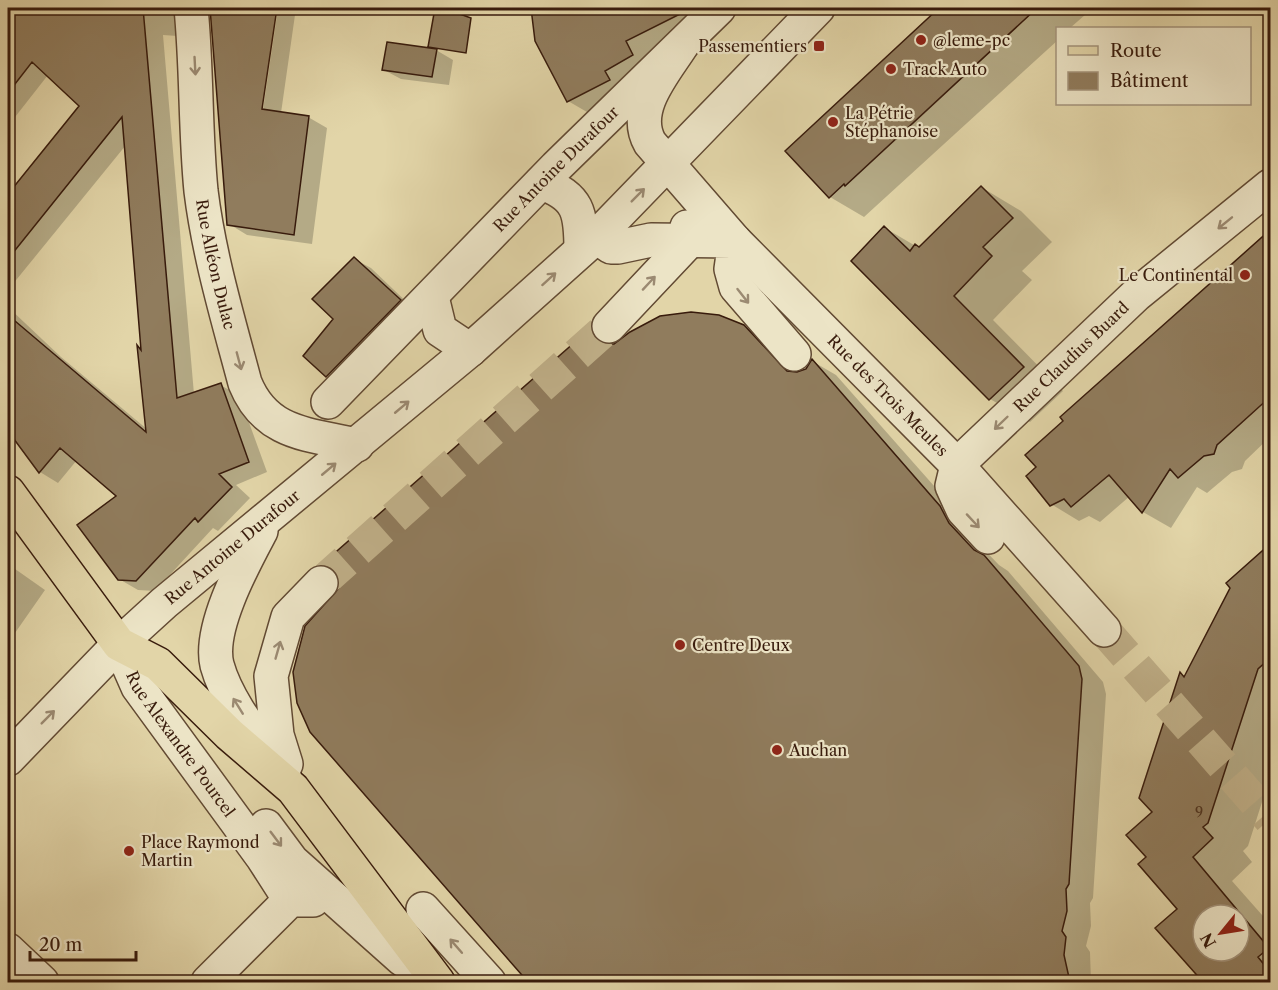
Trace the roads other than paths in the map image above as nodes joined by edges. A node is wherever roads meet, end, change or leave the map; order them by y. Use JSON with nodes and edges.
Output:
{"nodes":[{"id":1,"x":191,"y":8,"type":"edge"},
{"id":2,"x":719,"y":8,"type":"edge"},
{"id":3,"x":818,"y":8,"type":"edge"},
{"id":4,"x":682,"y":45,"type":"junction"},
{"id":5,"x":692,"y":139,"type":"junction"},
{"id":6,"x":668,"y":165,"type":"junction"},
{"id":7,"x":541,"y":183,"type":"junction"},
{"id":8,"x":1270,"y":186,"type":"edge"},
{"id":9,"x":691,"y":239,"type":"junction"},
{"id":10,"x":735,"y":241,"type":"junction"},
{"id":11,"x":589,"y":243,"type":"junction"},
{"id":12,"x":432,"y":297,"type":"junction"},
{"id":13,"x":609,"y":326,"type":"tunnel mouth"},
{"id":14,"x":470,"y":350,"type":"junction"},
{"id":15,"x":794,"y":354,"type":"dead end"},
{"id":16,"x":328,"y":402,"type":"dead end"},
{"id":17,"x":357,"y":445,"type":"junction"},
{"id":18,"x":957,"y":465,"type":"junction"},
{"id":19,"x":8,"y":492,"type":"edge"},
{"id":20,"x":268,"y":519,"type":"junction"},
{"id":21,"x":988,"y":537,"type":"dead end"},
{"id":22,"x":321,"y":583,"type":"tunnel mouth"},
{"id":23,"x":1104,"y":630,"type":"tunnel mouth"},
{"id":24,"x":119,"y":644,"type":"junction"},
{"id":25,"x":8,"y":759,"type":"edge"},
{"id":26,"x":293,"y":789,"type":"junction"},
{"id":27,"x":241,"y":792,"type":"dead end"},
{"id":28,"x":290,"y":900,"type":"junction"},
{"id":29,"x":344,"y":906,"type":"junction"},
{"id":30,"x":423,"y":909,"type":"dead end"},
{"id":31,"x":8,"y":950,"type":"edge"},
{"id":32,"x":42,"y":982,"type":"edge"},
{"id":33,"x":208,"y":982,"type":"edge"},
{"id":34,"x":436,"y":982,"type":"edge"},
{"id":35,"x":489,"y":982,"type":"edge"}],
"edges":[{"from":1,"to":17,"type":"street","name":"Rue Alléon Dulac","one_way":true},
{"from":2,"to":4,"type":"street","name":"Rue Antoine Durafour"},
{"from":3,"to":5,"type":"street","name":"Rue Antoine Durafour"},
{"from":4,"to":5,"type":"street","name":"Rue Antoine Durafour"},
{"from":4,"to":6,"type":"street","name":"Rue Antoine Durafour"},
{"from":4,"to":7,"type":"street","name":"Rue Antoine Durafour"},
{"from":5,"to":6,"type":"street","name":"Rue Antoine Durafour"},
{"from":6,"to":9,"type":"street"},
{"from":6,"to":10,"type":"street","name":"Rue des Trois Meules"},
{"from":11,"to":6,"type":"street","name":"Rue Antoine Durafour","one_way":true},
{"from":7,"to":11,"type":"street"},
{"from":7,"to":12,"type":"street","name":"Rue Antoine Durafour"},
{"from":8,"to":18,"type":"street","name":"Rue Claudius Buard","one_way":true},
{"from":9,"to":10,"type":"street"},
{"from":9,"to":11,"type":"street"},
{"from":13,"to":9,"type":"street","one_way":true},
{"from":10,"to":15,"type":"street","one_way":true},
{"from":10,"to":18,"type":"street","name":"Rue des Trois Meules"},
{"from":14,"to":11,"type":"street","name":"Rue Antoine Durafour","one_way":true},
{"from":12,"to":14,"type":"street"},
{"from":12,"to":16,"type":"street","name":"Rue Antoine Durafour"},
{"from":17,"to":14,"type":"street","name":"Rue Antoine Durafour","one_way":true},
{"from":20,"to":17,"type":"street","name":"Rue Antoine Durafour","one_way":true},
{"from":18,"to":21,"type":"street","one_way":true},
{"from":18,"to":23,"type":"street","name":"Rue des Trois Meules"},
{"from":19,"to":24,"type":"main road","name":"Rue Alexandre Pourcel"},
{"from":20,"to":24,"type":"street","name":"Rue Antoine Durafour"},
{"from":26,"to":20,"type":"street","name":"Rue Alexandre Pourcel","one_way":true},
{"from":26,"to":22,"type":"street","one_way":true},
{"from":25,"to":24,"type":"street","name":"Rue Antoine Durafour","one_way":true},
{"from":24,"to":26,"type":"main road","name":"Rue Alexandre Pourcel"},
{"from":24,"to":28,"type":"street","name":"Rue Alexandre Pourcel"},
{"from":26,"to":34,"type":"main road","name":"Rue Alexandre Pourcel"},
{"from":27,"to":29,"type":"street","one_way":true},
{"from":28,"to":29,"type":"street"},
{"from":28,"to":33,"type":"street"},
{"from":29,"to":34,"type":"street"},
{"from":35,"to":30,"type":"street","one_way":true},
{"from":31,"to":32,"type":"street"}]}
